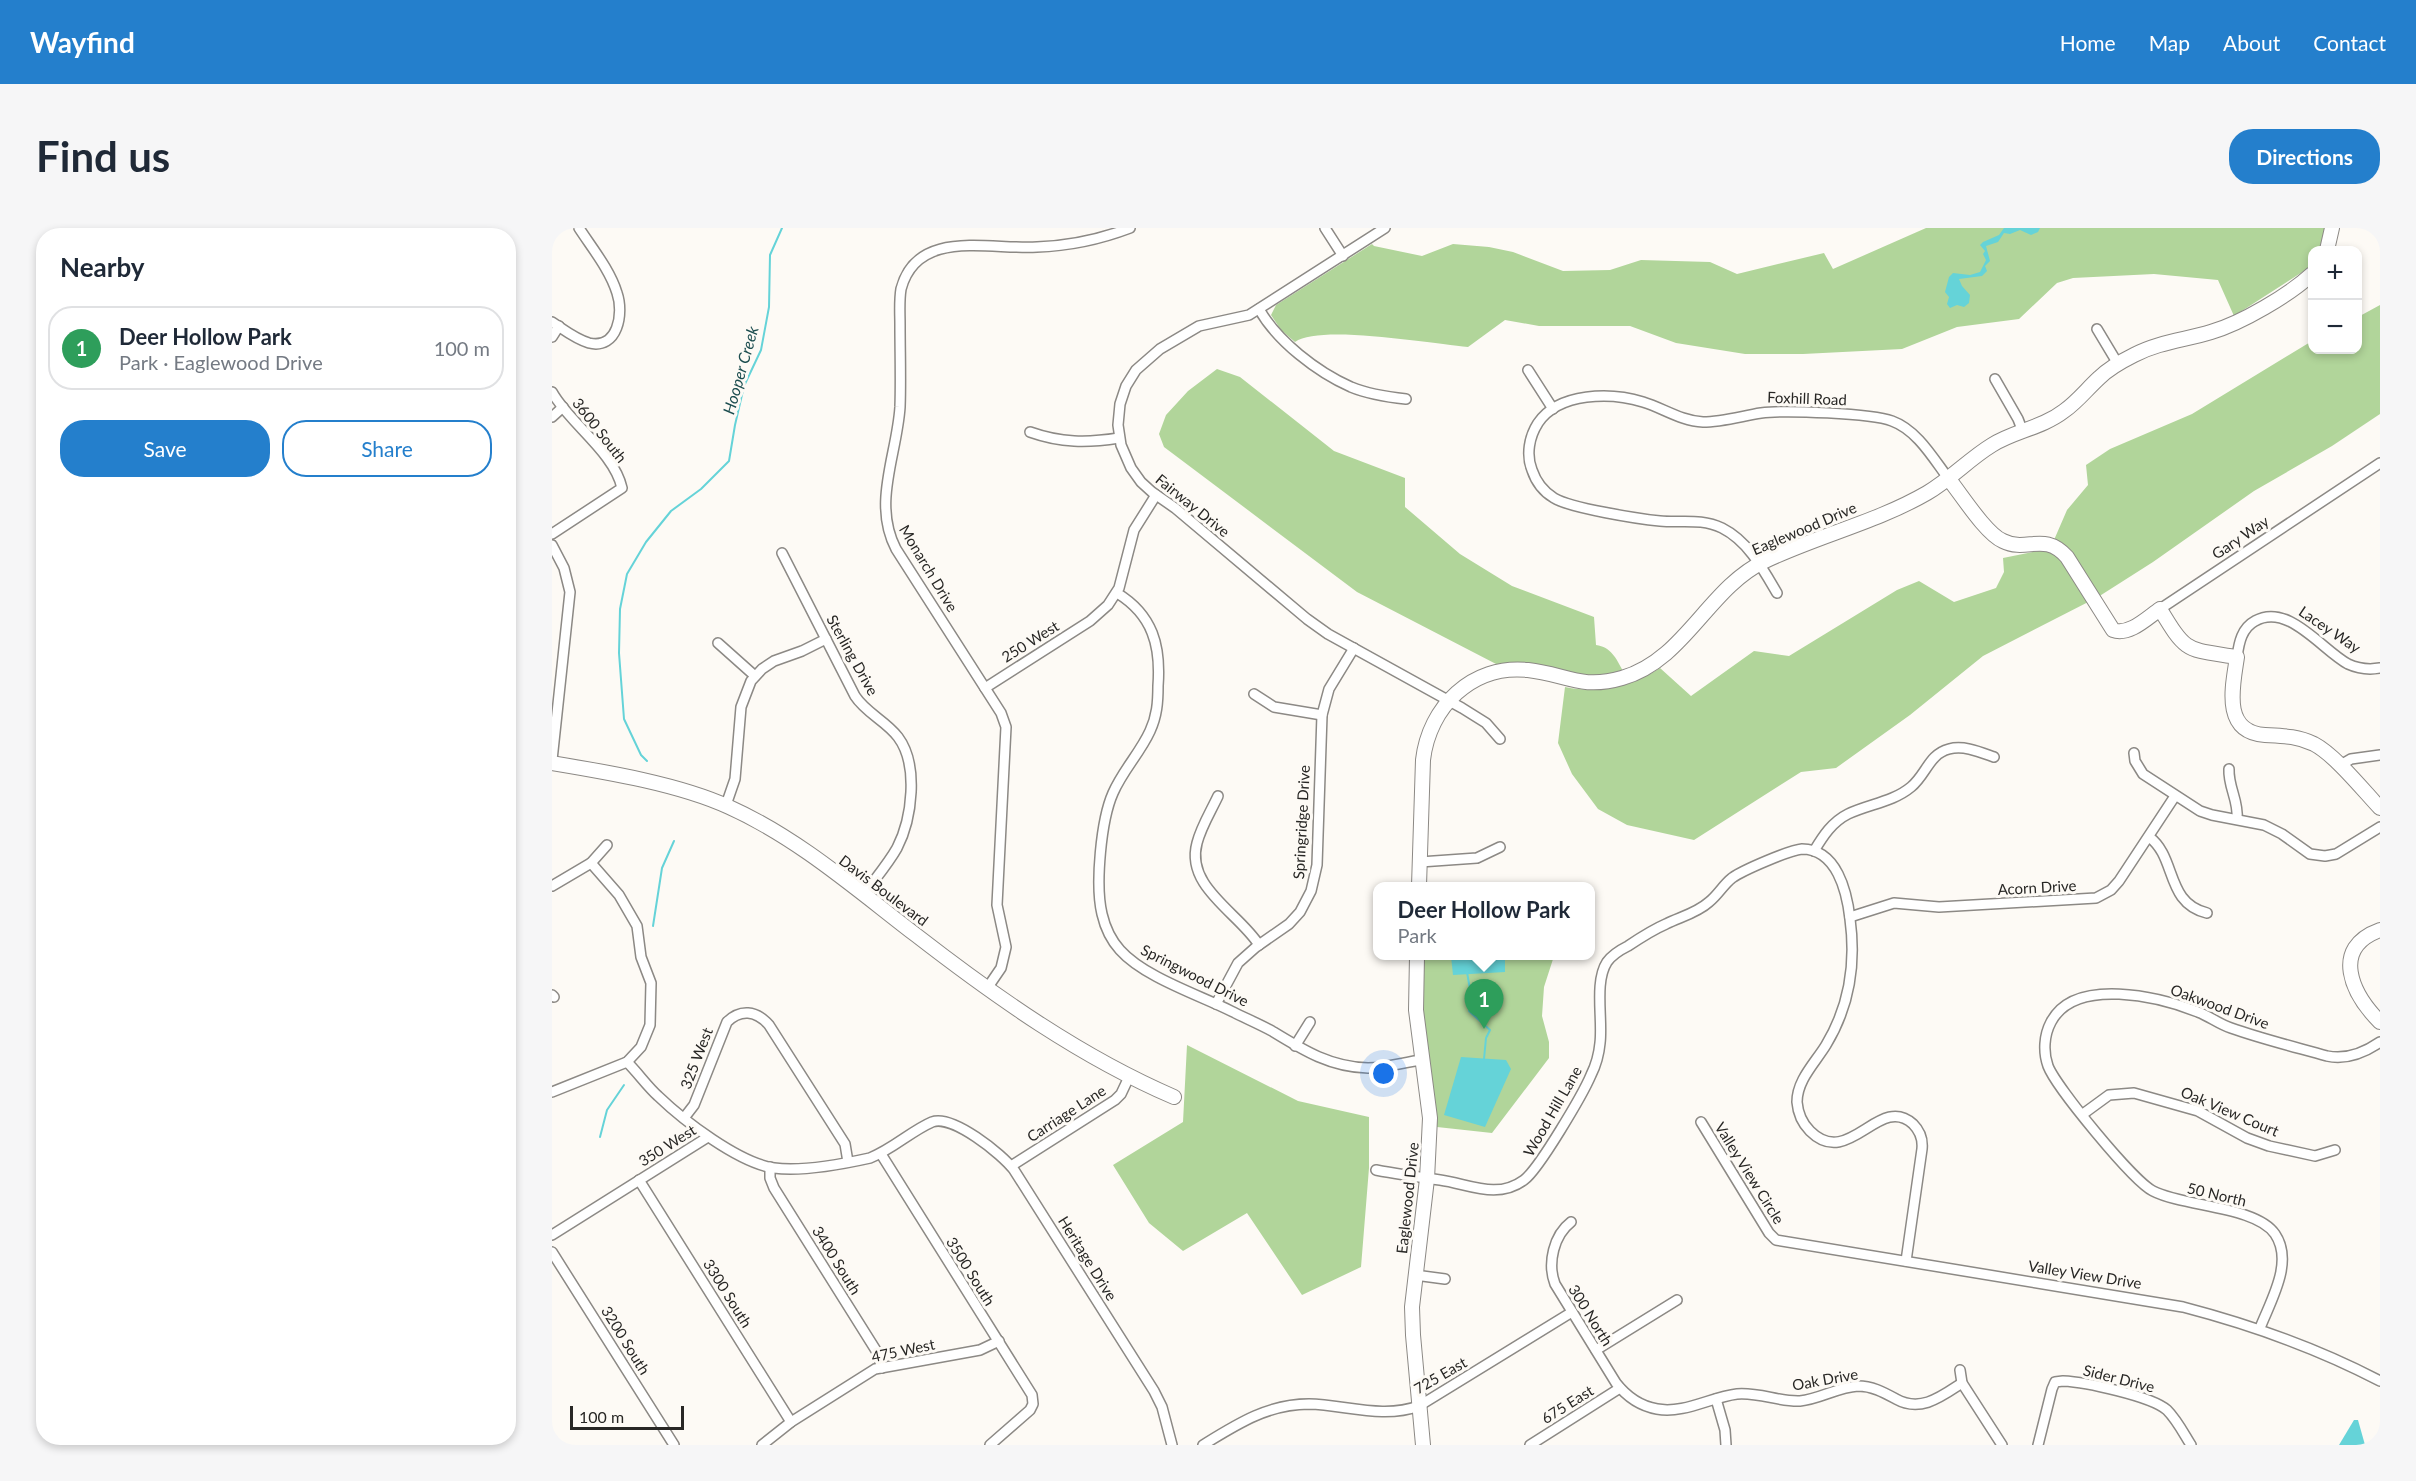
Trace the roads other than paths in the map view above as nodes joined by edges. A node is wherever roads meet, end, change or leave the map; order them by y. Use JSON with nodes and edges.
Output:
{"nodes":[{"id":1,"x":579,"y":228,"type":"edge"},
{"id":2,"x":1131,"y":228,"type":"edge"},
{"id":3,"x":1325,"y":228,"type":"edge"},
{"id":4,"x":1385,"y":228,"type":"edge"},
{"id":5,"x":2332,"y":228,"type":"edge"},
{"id":6,"x":1093,"y":234,"type":"edge"},
{"id":7,"x":2328,"y":246,"type":"edge"},
{"id":8,"x":1343,"y":256,"type":"junction"},
{"id":9,"x":2308,"y":278,"type":"edge"},
{"id":10,"x":1259,"y":309,"type":"junction"},
{"id":11,"x":555,"y":324,"type":"edge"},
{"id":12,"x":2097,"y":329,"type":"dead end"},
{"id":13,"x":552,"y":337,"type":"edge"},
{"id":14,"x":2118,"y":364,"type":"junction"},
{"id":15,"x":1528,"y":370,"type":"dead end"},
{"id":16,"x":1995,"y":379,"type":"dead end"},
{"id":17,"x":552,"y":392,"type":"edge"},
{"id":18,"x":1406,"y":399,"type":"dead end"},
{"id":19,"x":563,"y":407,"type":"junction"},
{"id":20,"x":1553,"y":409,"type":"junction"},
{"id":21,"x":552,"y":417,"type":"edge"},
{"id":22,"x":1030,"y":432,"type":"dead end"},
{"id":23,"x":2023,"y":432,"type":"junction"},
{"id":24,"x":1119,"y":438,"type":"junction"},
{"id":25,"x":2380,"y":463,"type":"edge"},
{"id":26,"x":1948,"y":478,"type":"junction"},
{"id":27,"x":1156,"y":495,"type":"junction"},
{"id":28,"x":552,"y":534,"type":"edge"},
{"id":29,"x":552,"y":545,"type":"edge"},
{"id":30,"x":782,"y":553,"type":"dead end"},
{"id":31,"x":1759,"y":564,"type":"junction"},
{"id":32,"x":1116,"y":593,"type":"junction"},
{"id":33,"x":1777,"y":593,"type":"dead end"},
{"id":34,"x":2160,"y":609,"type":"junction"},
{"id":35,"x":2116,"y":631,"type":"joint"},
{"id":36,"x":826,"y":639,"type":"junction"},
{"id":37,"x":718,"y":643,"type":"dead end"},
{"id":38,"x":1354,"y":648,"type":"junction"},
{"id":39,"x":2237,"y":657,"type":"junction"},
{"id":40,"x":552,"y":667,"type":"edge"},
{"id":41,"x":563,"y":668,"type":"junction"},
{"id":42,"x":2380,"y":668,"type":"edge"},
{"id":43,"x":755,"y":676,"type":"junction"},
{"id":44,"x":985,"y":688,"type":"junction"},
{"id":45,"x":1254,"y":694,"type":"dead end"},
{"id":46,"x":1449,"y":700,"type":"junction"},
{"id":47,"x":1322,"y":714,"type":"junction"},
{"id":48,"x":1500,"y":739,"type":"dead end"},
{"id":49,"x":2134,"y":753,"type":"dead end"},
{"id":50,"x":2380,"y":755,"type":"edge"},
{"id":51,"x":1994,"y":757,"type":"dead end"},
{"id":52,"x":552,"y":761,"type":"edge"},
{"id":53,"x":2339,"y":766,"type":"junction"},
{"id":54,"x":2229,"y":769,"type":"dead end"},
{"id":55,"x":1218,"y":796,"type":"dead end"},
{"id":56,"x":2175,"y":796,"type":"junction"},
{"id":57,"x":726,"y":805,"type":"junction"},
{"id":58,"x":2380,"y":808,"type":"edge"},
{"id":59,"x":2237,"y":819,"type":"junction"},
{"id":60,"x":2380,"y":827,"type":"edge"},
{"id":61,"x":2149,"y":837,"type":"junction"},
{"id":62,"x":607,"y":845,"type":"dead end"},
{"id":63,"x":1500,"y":847,"type":"dead end"},
{"id":64,"x":1814,"y":851,"type":"junction"},
{"id":65,"x":1420,"y":862,"type":"junction"},
{"id":66,"x":591,"y":863,"type":"junction"},
{"id":67,"x":1419,"y":882,"type":"edge"},
{"id":68,"x":552,"y":886,"type":"edge"},
{"id":69,"x":864,"y":894,"type":"junction"},
{"id":70,"x":2207,"y":913,"type":"dead end"},
{"id":71,"x":1850,"y":917,"type":"junction"},
{"id":72,"x":2380,"y":930,"type":"edge"},
{"id":73,"x":1259,"y":945,"type":"junction"},
{"id":74,"x":1417,"y":960,"type":"edge"},
{"id":75,"x":988,"y":987,"type":"junction"},
{"id":76,"x":1216,"y":1004,"type":"junction"},
{"id":77,"x":1310,"y":1022,"type":"dead end"},
{"id":78,"x":2380,"y":1022,"type":"edge"},
{"id":79,"x":2380,"y":1042,"type":"edge"},
{"id":80,"x":1295,"y":1046,"type":"junction"},
{"id":81,"x":1422,"y":1060,"type":"junction"},
{"id":82,"x":627,"y":1062,"type":"junction"},
{"id":83,"x":1129,"y":1077,"type":"junction"},
{"id":84,"x":552,"y":1092,"type":"edge"},
{"id":85,"x":1174,"y":1097,"type":"dead end"},
{"id":86,"x":2083,"y":1114,"type":"junction"},
{"id":87,"x":684,"y":1118,"type":"junction"},
{"id":88,"x":939,"y":1120,"type":"joint"},
{"id":89,"x":1701,"y":1122,"type":"dead end"},
{"id":90,"x":708,"y":1137,"type":"junction"},
{"id":91,"x":2336,"y":1150,"type":"dead end"},
{"id":92,"x":881,"y":1154,"type":"junction"},
{"id":93,"x":848,"y":1162,"type":"junction"},
{"id":94,"x":1011,"y":1166,"type":"junction"},
{"id":95,"x":770,"y":1167,"type":"junction"},
{"id":96,"x":1376,"y":1170,"type":"dead end"},
{"id":97,"x":1427,"y":1179,"type":"junction"},
{"id":98,"x":639,"y":1180,"type":"junction"},
{"id":99,"x":1571,"y":1222,"type":"dead end"},
{"id":100,"x":552,"y":1234,"type":"edge"},
{"id":101,"x":1774,"y":1239,"type":"joint"},
{"id":102,"x":552,"y":1252,"type":"edge"},
{"id":103,"x":1906,"y":1261,"type":"junction"},
{"id":104,"x":1415,"y":1275,"type":"junction"},
{"id":105,"x":1445,"y":1279,"type":"dead end"},
{"id":106,"x":1677,"y":1300,"type":"dead end"},
{"id":107,"x":1572,"y":1312,"type":"junction"},
{"id":108,"x":2260,"y":1328,"type":"junction"},
{"id":109,"x":999,"y":1341,"type":"junction"},
{"id":110,"x":1596,"y":1350,"type":"junction"},
{"id":111,"x":882,"y":1368,"type":"junction"},
{"id":112,"x":1960,"y":1370,"type":"dead end"},
{"id":113,"x":2380,"y":1381,"type":"edge"},
{"id":114,"x":1962,"y":1383,"type":"junction"},
{"id":115,"x":1620,"y":1388,"type":"junction"},
{"id":116,"x":1716,"y":1399,"type":"junction"},
{"id":117,"x":1419,"y":1406,"type":"junction"},
{"id":118,"x":791,"y":1422,"type":"junction"},
{"id":119,"x":674,"y":1445,"type":"edge"},
{"id":120,"x":762,"y":1445,"type":"edge"},
{"id":121,"x":990,"y":1445,"type":"edge"},
{"id":122,"x":1172,"y":1445,"type":"edge"},
{"id":123,"x":1203,"y":1445,"type":"edge"},
{"id":124,"x":1423,"y":1445,"type":"edge"},
{"id":125,"x":1530,"y":1445,"type":"edge"},
{"id":126,"x":1726,"y":1445,"type":"edge"},
{"id":127,"x":2002,"y":1445,"type":"edge"},
{"id":128,"x":2038,"y":1445,"type":"edge"},
{"id":129,"x":2191,"y":1445,"type":"edge"}],
"edges":[{"from":1,"to":11,"type":"street"},
{"from":2,"to":6,"type":"street","name":"Monarch Drive"},
{"from":3,"to":8,"type":"street"},
{"from":4,"to":8,"type":"street","name":"Fairway Drive"},
{"from":5,"to":7,"type":"main road"},
{"from":6,"to":44,"type":"street","name":"Monarch Drive"},
{"from":8,"to":10,"type":"street","name":"Fairway Drive"},
{"from":9,"to":14,"type":"main road","name":"Eaglewood Drive"},
{"from":10,"to":18,"type":"street"},
{"from":10,"to":24,"type":"street","name":"Fairway Drive"},
{"from":11,"to":13,"type":"street"},
{"from":12,"to":14,"type":"street"},
{"from":14,"to":23,"type":"main road","name":"Eaglewood Drive"},
{"from":15,"to":20,"type":"street"},
{"from":16,"to":23,"type":"street"},
{"from":17,"to":19,"type":"street","name":"3600 South"},
{"from":19,"to":21,"type":"street"},
{"from":19,"to":28,"type":"street","name":"3600 South"},
{"from":20,"to":26,"type":"street","name":"Foxhill Road"},
{"from":20,"to":31,"type":"street"},
{"from":22,"to":24,"type":"street"},
{"from":23,"to":26,"type":"main road","name":"Eaglewood Drive"},
{"from":24,"to":27,"type":"street","name":"Fairway Drive"},
{"from":25,"to":34,"type":"street","name":"Gary Way"},
{"from":26,"to":31,"type":"main road","name":"Eaglewood Drive"},
{"from":26,"to":35,"type":"main road","name":"Foxhill Road"},
{"from":27,"to":32,"type":"street"},
{"from":27,"to":38,"type":"street","name":"Fairway Drive"},
{"from":29,"to":41,"type":"street"},
{"from":30,"to":36,"type":"street","name":"Sterling Drive"},
{"from":31,"to":33,"type":"street"},
{"from":31,"to":46,"type":"main road","name":"Eaglewood Drive"},
{"from":32,"to":44,"type":"street","name":"250 West"},
{"from":32,"to":76,"type":"street","name":"Springwood Drive"},
{"from":34,"to":35,"type":"main road","name":"Gary Way"},
{"from":34,"to":39,"type":"main road"},
{"from":36,"to":43,"type":"street"},
{"from":36,"to":69,"type":"street","name":"Sterling Drive"},
{"from":37,"to":43,"type":"street"},
{"from":38,"to":46,"type":"street","name":"Fairway Drive"},
{"from":38,"to":47,"type":"street","name":"Springridge Drive"},
{"from":39,"to":42,"type":"street","name":"Lacey Way"},
{"from":39,"to":53,"type":"main road","name":"Lacey Way"},
{"from":40,"to":41,"type":"street"},
{"from":41,"to":52,"type":"street"},
{"from":43,"to":57,"type":"street"},
{"from":44,"to":75,"type":"street","name":"Monarch Drive"},
{"from":45,"to":47,"type":"street"},
{"from":46,"to":48,"type":"street","name":"Fairway Drive"},
{"from":46,"to":65,"type":"main road","name":"Eaglewood Drive"},
{"from":47,"to":73,"type":"street","name":"Springridge Drive"},
{"from":49,"to":56,"type":"street"},
{"from":50,"to":53,"type":"street"},
{"from":51,"to":64,"type":"street"},
{"from":52,"to":57,"type":"main road","name":"Davis Boulevard"},
{"from":53,"to":58,"type":"main road","name":"Lacey Way"},
{"from":54,"to":59,"type":"street"},
{"from":55,"to":73,"type":"street"},
{"from":56,"to":59,"type":"street"},
{"from":56,"to":61,"type":"street","name":"Acorn Drive"},
{"from":57,"to":69,"type":"main road","name":"Davis Boulevard"},
{"from":59,"to":60,"type":"street"},
{"from":61,"to":70,"type":"street"},
{"from":61,"to":71,"type":"street","name":"Acorn Drive"},
{"from":62,"to":66,"type":"street"},
{"from":63,"to":65,"type":"street"},
{"from":64,"to":71,"type":"street"},
{"from":64,"to":97,"type":"street","name":"Wood Hill Lane"},
{"from":65,"to":67,"type":"main road","name":"Eaglewood Drive"},
{"from":66,"to":68,"type":"street"},
{"from":66,"to":82,"type":"street"},
{"from":69,"to":75,"type":"main road","name":"Davis Boulevard"},
{"from":71,"to":103,"type":"street"},
{"from":72,"to":78,"type":"main road"},
{"from":73,"to":76,"type":"street","name":"Springridge Drive"},
{"from":74,"to":81,"type":"main road","name":"Eaglewood Drive"},
{"from":75,"to":83,"type":"main road","name":"Davis Boulevard"},
{"from":76,"to":80,"type":"street","name":"Springwood Drive"},
{"from":77,"to":80,"type":"street"},
{"from":79,"to":86,"type":"street","name":"Oakwood Drive"},
{"from":80,"to":81,"type":"street","name":"Springwood Drive"},
{"from":81,"to":97,"type":"main road","name":"Eaglewood Drive"},
{"from":82,"to":84,"type":"street"},
{"from":82,"to":87,"type":"street"},
{"from":83,"to":85,"type":"main road","name":"Davis Boulevard"},
{"from":83,"to":94,"type":"street","name":"Carriage Lane"},
{"from":86,"to":91,"type":"street","name":"Oak View Court"},
{"from":86,"to":108,"type":"street","name":"50 North"},
{"from":87,"to":90,"type":"street"},
{"from":87,"to":93,"type":"street","name":"325 West"},
{"from":88,"to":92,"type":"street","name":"350 West"},
{"from":88,"to":94,"type":"street","name":"Heritage Drive"},
{"from":89,"to":101,"type":"street","name":"Valley View Circle"},
{"from":90,"to":95,"type":"street","name":"350 West"},
{"from":90,"to":98,"type":"street","name":"350 West"},
{"from":92,"to":93,"type":"street","name":"350 West"},
{"from":92,"to":109,"type":"street","name":"3500 South"},
{"from":93,"to":95,"type":"street","name":"350 West"},
{"from":94,"to":122,"type":"street","name":"Heritage Drive"},
{"from":95,"to":111,"type":"street","name":"3400 South"},
{"from":96,"to":97,"type":"street","name":"Wood Hill Lane"},
{"from":97,"to":104,"type":"main road","name":"Eaglewood Drive"},
{"from":98,"to":100,"type":"street","name":"350 West"},
{"from":98,"to":118,"type":"street","name":"3300 South"},
{"from":99,"to":107,"type":"street","name":"300 North"},
{"from":101,"to":103,"type":"street","name":"Valley View Drive"},
{"from":102,"to":119,"type":"street","name":"3200 South"},
{"from":103,"to":108,"type":"street","name":"Valley View Drive"},
{"from":104,"to":105,"type":"street"},
{"from":104,"to":117,"type":"main road","name":"Eaglewood Drive"},
{"from":106,"to":110,"type":"street"},
{"from":107,"to":110,"type":"street","name":"300 North"},
{"from":107,"to":117,"type":"street","name":"725 East"},
{"from":108,"to":113,"type":"street","name":"Valley View Drive"},
{"from":109,"to":111,"type":"street","name":"475 West"},
{"from":109,"to":121,"type":"street","name":"3500 South"},
{"from":110,"to":115,"type":"street","name":"300 North"},
{"from":111,"to":118,"type":"street","name":"475 West"},
{"from":112,"to":114,"type":"street"},
{"from":114,"to":116,"type":"street","name":"Oak Drive"},
{"from":114,"to":127,"type":"street"},
{"from":115,"to":116,"type":"street","name":"Oak Drive"},
{"from":115,"to":125,"type":"street","name":"675 East"},
{"from":116,"to":126,"type":"street"},
{"from":117,"to":123,"type":"street","name":"725 East"},
{"from":117,"to":124,"type":"main road","name":"Eaglewood Drive"},
{"from":118,"to":120,"type":"street","name":"475 West"},
{"from":128,"to":129,"type":"street","name":"Sider Drive"}]}
